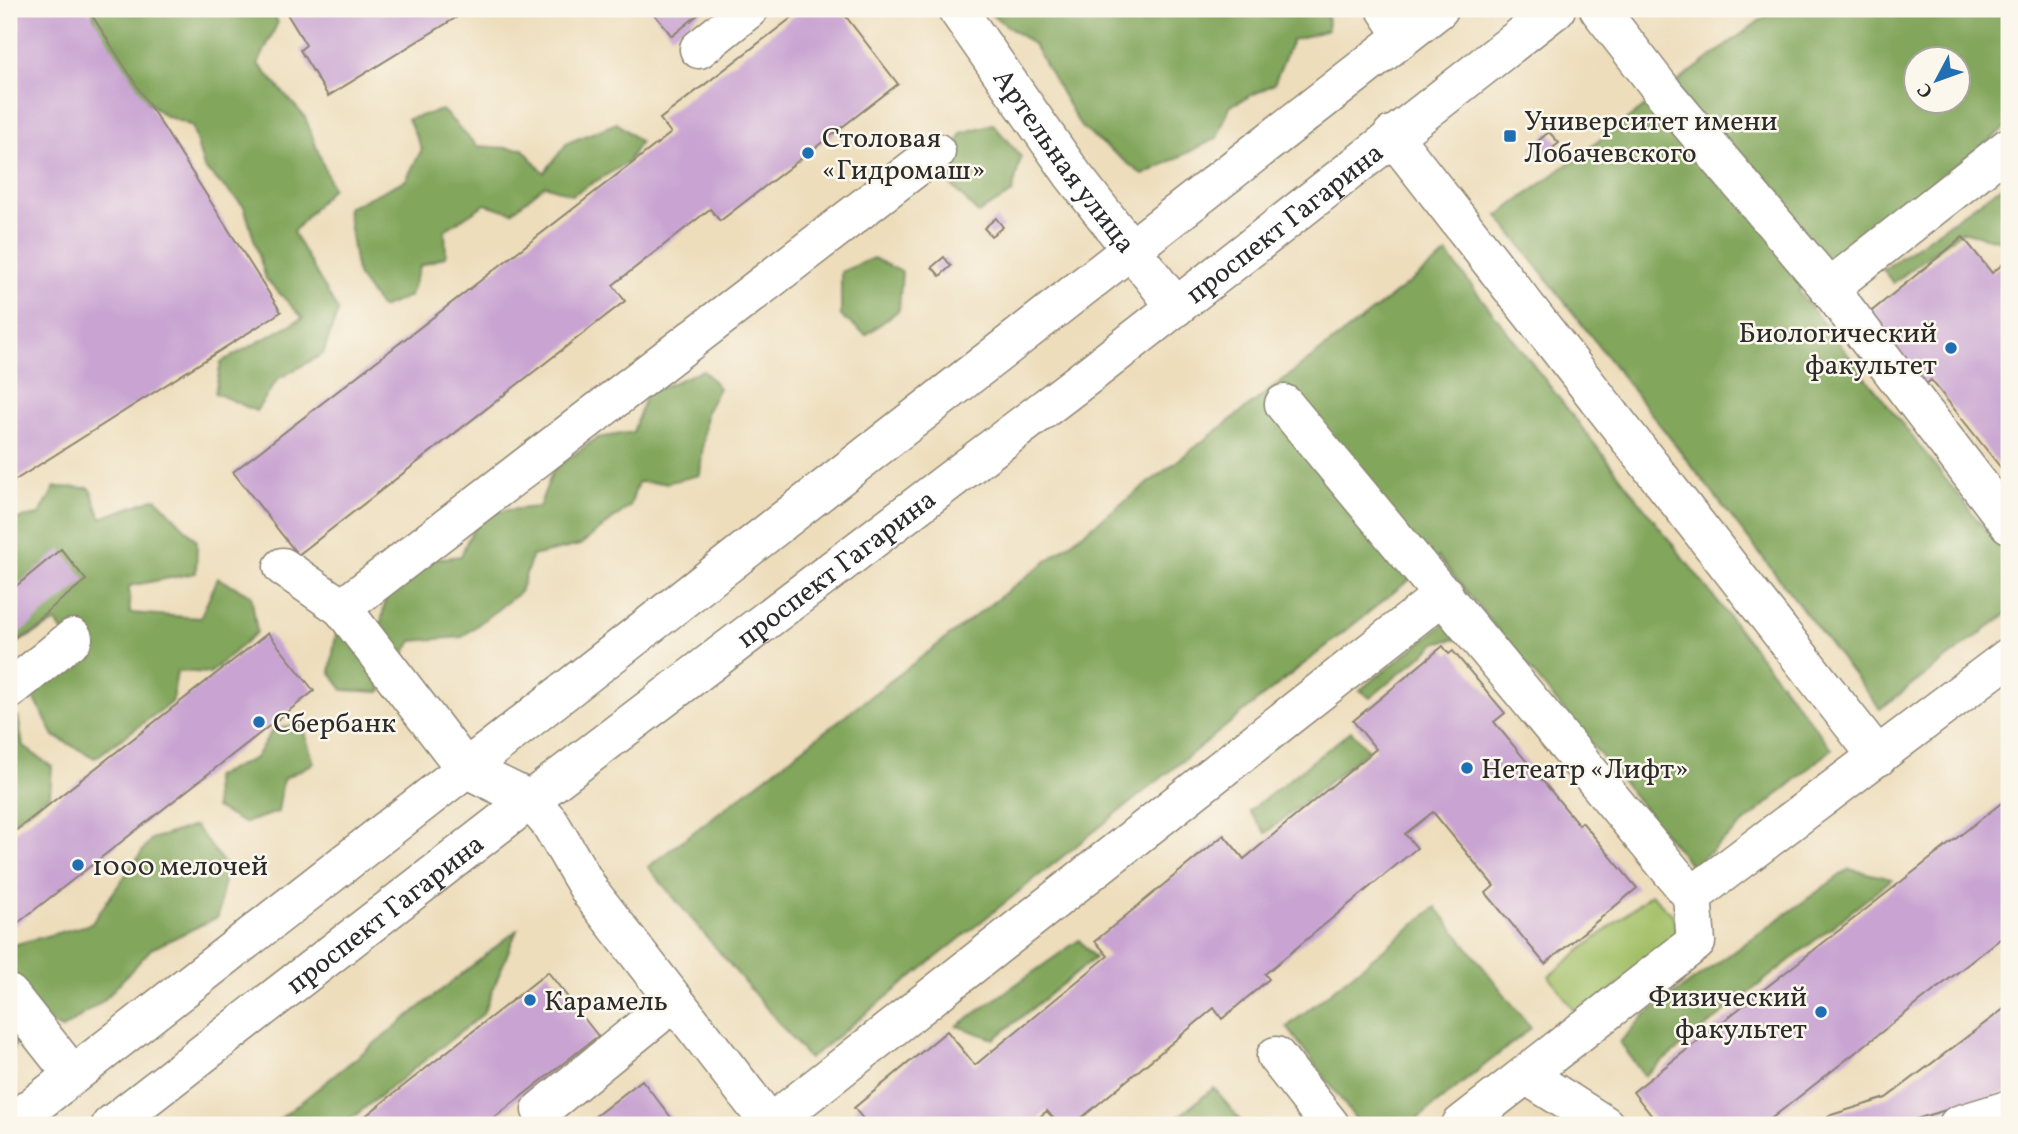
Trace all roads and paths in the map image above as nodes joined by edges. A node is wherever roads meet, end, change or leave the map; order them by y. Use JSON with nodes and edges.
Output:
{"nodes":[{"id":1,"x":749,"y":9,"type":"edge"},
{"id":2,"x":957,"y":9,"type":"edge"},
{"id":3,"x":1439,"y":9,"type":"edge"},
{"id":4,"x":1556,"y":9,"type":"edge"},
{"id":5,"x":1600,"y":9,"type":"edge"},
{"id":6,"x":1395,"y":22,"type":"edge"},
{"id":7,"x":699,"y":49,"type":"dead end"},
{"id":8,"x":1392,"y":135,"type":"junction"},
{"id":9,"x":2009,"y":147,"type":"edge"},
{"id":10,"x":936,"y":152,"type":"dead end"},
{"id":11,"x":1130,"y":247,"type":"junction"},
{"id":12,"x":1829,"y":288,"type":"junction"},
{"id":13,"x":1176,"y":307,"type":"junction"},
{"id":14,"x":1284,"y":404,"type":"dead end"},
{"id":15,"x":2009,"y":524,"type":"edge"},
{"id":16,"x":283,"y":567,"type":"dead end"},
{"id":17,"x":1444,"y":594,"type":"junction"},
{"id":18,"x":342,"y":608,"type":"junction"},
{"id":19,"x":73,"y":638,"type":"dead end"},
{"id":20,"x":2009,"y":657,"type":"edge"},
{"id":21,"x":9,"y":690,"type":"edge"},
{"id":22,"x":1878,"y":757,"type":"junction"},
{"id":23,"x":465,"y":768,"type":"junction"},
{"id":24,"x":530,"y":800,"type":"junction"},
{"id":25,"x":1692,"y":896,"type":"junction"},
{"id":26,"x":9,"y":994,"type":"edge"},
{"id":27,"x":675,"y":1001,"type":"junction"},
{"id":28,"x":1276,"y":1056,"type":"dead end"},
{"id":29,"x":73,"y":1074,"type":"junction"},
{"id":30,"x":1526,"y":1075,"type":"junction"},
{"id":31,"x":2009,"y":1116,"type":"edge"},
{"id":32,"x":538,"y":1120,"type":"edge"},
{"id":33,"x":9,"y":1125,"type":"edge"},
{"id":34,"x":111,"y":1125,"type":"edge"},
{"id":35,"x":771,"y":1125,"type":"edge"},
{"id":36,"x":1330,"y":1125,"type":"edge"},
{"id":37,"x":1461,"y":1125,"type":"edge"},
{"id":38,"x":1605,"y":1125,"type":"edge"},
{"id":39,"x":1958,"y":1125,"type":"edge"}],
"edges":[{"from":1,"to":7,"type":"main road"},
{"from":2,"to":11,"type":"main road","name":"Артельная улица"},
{"from":3,"to":6,"type":"main road"},
{"from":4,"to":8,"type":"main road","name":"проспект Гагарина"},
{"from":5,"to":12,"type":"main road"},
{"from":6,"to":11,"type":"main road"},
{"from":8,"to":13,"type":"main road","name":"проспект Гагарина"},
{"from":8,"to":22,"type":"main road"},
{"from":9,"to":12,"type":"main road"},
{"from":10,"to":18,"type":"main road"},
{"from":11,"to":13,"type":"main road","name":"Артельная улица"},
{"from":11,"to":23,"type":"main road"},
{"from":12,"to":15,"type":"main road"},
{"from":13,"to":24,"type":"main road","name":"проспект Гагарина"},
{"from":14,"to":17,"type":"main road"},
{"from":16,"to":18,"type":"main road"},
{"from":17,"to":25,"type":"main road"},
{"from":17,"to":35,"type":"main road"},
{"from":18,"to":23,"type":"main road"},
{"from":19,"to":21,"type":"main road"},
{"from":20,"to":22,"type":"main road"},
{"from":22,"to":25,"type":"main road"},
{"from":23,"to":24,"type":"main road"},
{"from":23,"to":29,"type":"main road"},
{"from":24,"to":27,"type":"main road"},
{"from":24,"to":34,"type":"main road","name":"проспект Гагарина"},
{"from":25,"to":30,"type":"main road"},
{"from":26,"to":29,"type":"main road"},
{"from":27,"to":32,"type":"main road"},
{"from":27,"to":35,"type":"main road"},
{"from":28,"to":36,"type":"main road"},
{"from":29,"to":33,"type":"main road"},
{"from":30,"to":37,"type":"main road"},
{"from":30,"to":38,"type":"main road"},
{"from":31,"to":39,"type":"main road"}]}
